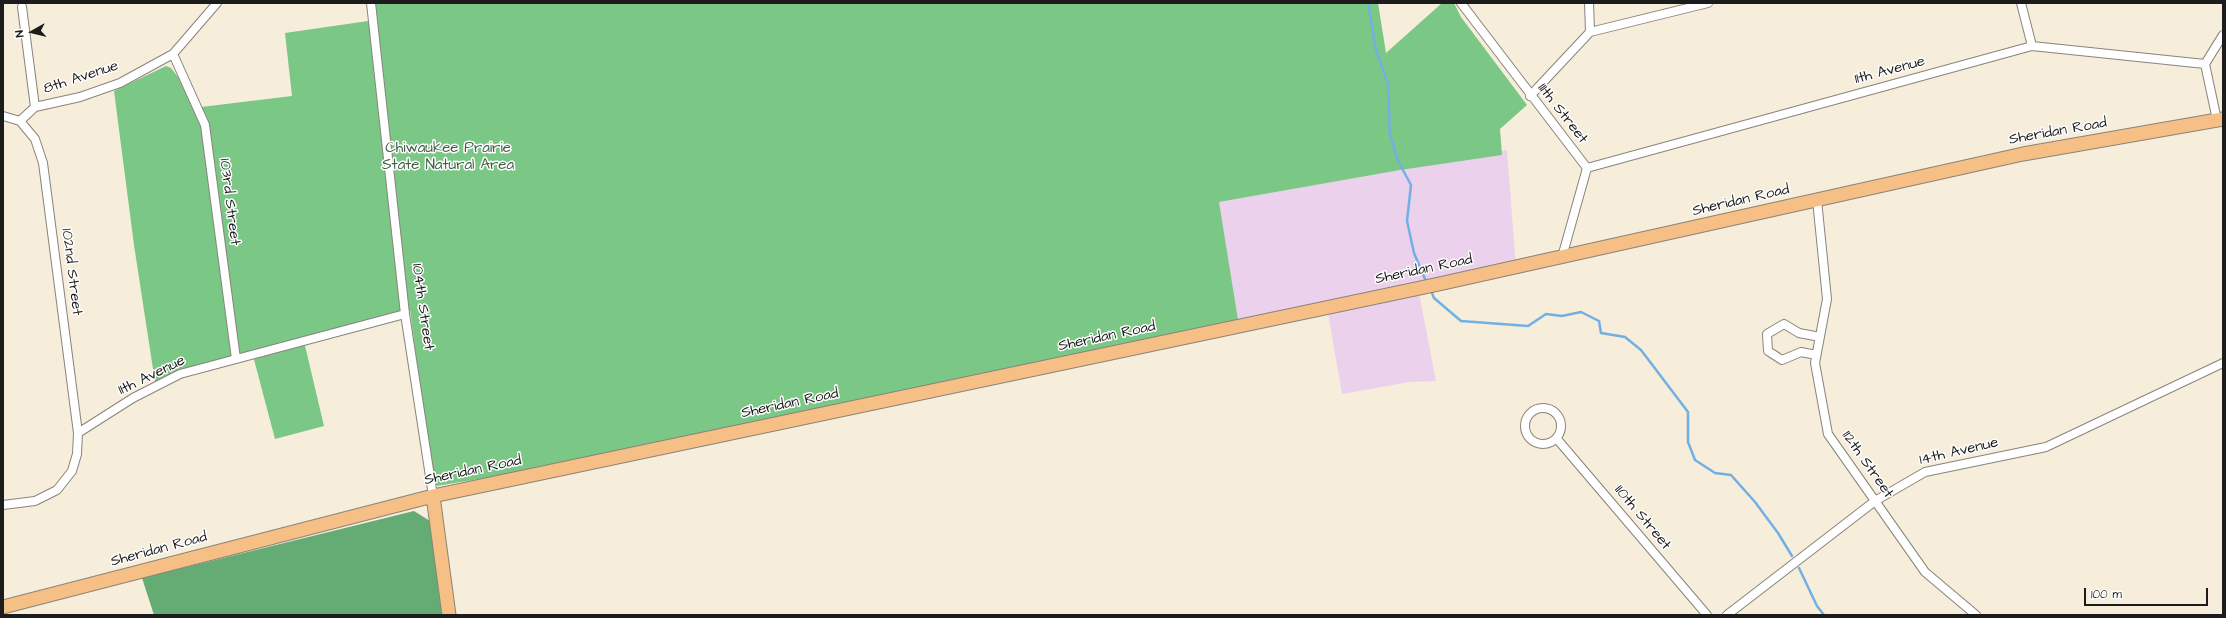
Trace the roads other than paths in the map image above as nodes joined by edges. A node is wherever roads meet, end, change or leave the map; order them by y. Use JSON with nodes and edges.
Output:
{"nodes":[{"id":1,"x":217,"y":3,"type":"edge"},
{"id":2,"x":371,"y":3,"type":"edge"},
{"id":3,"x":1461,"y":3,"type":"edge"},
{"id":4,"x":1589,"y":3,"type":"edge"},
{"id":5,"x":1708,"y":3,"type":"edge"},
{"id":6,"x":2021,"y":3,"type":"edge"},
{"id":7,"x":22,"y":7,"type":"dead end"},
{"id":8,"x":1590,"y":32,"type":"junction"},
{"id":9,"x":2223,"y":35,"type":"edge"},
{"id":10,"x":2032,"y":46,"type":"junction"},
{"id":11,"x":173,"y":54,"type":"junction"},
{"id":12,"x":2205,"y":64,"type":"junction"},
{"id":13,"x":1530,"y":96,"type":"junction"},
{"id":14,"x":35,"y":107,"type":"junction"},
{"id":15,"x":3,"y":116,"type":"edge"},
{"id":16,"x":2220,"y":119,"type":"edge"},
{"id":17,"x":20,"y":121,"type":"junction"},
{"id":18,"x":1587,"y":168,"type":"junction"},
{"id":19,"x":1817,"y":200,"type":"junction"},
{"id":20,"x":1562,"y":257,"type":"junction"},
{"id":21,"x":405,"y":314,"type":"junction"},
{"id":22,"x":1820,"y":337,"type":"junction"},
{"id":23,"x":1816,"y":355,"type":"junction"},
{"id":24,"x":236,"y":359,"type":"junction"},
{"id":25,"x":2223,"y":363,"type":"edge"},
{"id":26,"x":78,"y":433,"type":"junction"},
{"id":27,"x":1557,"y":439,"type":"junction"},
{"id":28,"x":433,"y":496,"type":"junction"},
{"id":29,"x":1875,"y":501,"type":"junction"},
{"id":30,"x":3,"y":505,"type":"edge"},
{"id":31,"x":3,"y":607,"type":"edge"},
{"id":32,"x":449,"y":615,"type":"edge"},
{"id":33,"x":1707,"y":615,"type":"edge"},
{"id":34,"x":1727,"y":615,"type":"edge"},
{"id":35,"x":1976,"y":615,"type":"edge"}],
"edges":[{"from":1,"to":11,"type":"street","name":"8th Avenue"},
{"from":2,"to":21,"type":"street","name":"104th Street"},
{"from":3,"to":13,"type":"street","name":"111th Street"},
{"from":4,"to":8,"type":"street"},
{"from":5,"to":8,"type":"street"},
{"from":6,"to":10,"type":"street"},
{"from":7,"to":14,"type":"street"},
{"from":8,"to":13,"type":"street"},
{"from":9,"to":12,"type":"street"},
{"from":10,"to":12,"type":"street","name":"11th Avenue"},
{"from":10,"to":18,"type":"street","name":"11th Avenue"},
{"from":11,"to":14,"type":"street","name":"8th Avenue"},
{"from":11,"to":24,"type":"street","name":"103rd Street"},
{"from":12,"to":16,"type":"street"},
{"from":13,"to":18,"type":"street","name":"111th Street"},
{"from":14,"to":17,"type":"street","name":"8th Avenue"},
{"from":15,"to":17,"type":"street"},
{"from":16,"to":19,"type":"main road","name":"Sheridan Road"},
{"from":17,"to":26,"type":"street","name":"102nd Street"},
{"from":18,"to":20,"type":"street","name":"111th Street"},
{"from":19,"to":20,"type":"main road","name":"Sheridan Road"},
{"from":19,"to":22,"type":"street","name":"112th Street"},
{"from":20,"to":28,"type":"main road","name":"Sheridan Road"},
{"from":21,"to":24,"type":"street","name":"11th Avenue"},
{"from":21,"to":28,"type":"street","name":"104th Street"},
{"from":22,"to":23,"type":"street","name":"112th Street"},
{"from":22,"to":23,"type":"street"},
{"from":23,"to":29,"type":"street","name":"112th Street"},
{"from":24,"to":26,"type":"street","name":"11th Avenue"},
{"from":25,"to":29,"type":"street","name":"14th Avenue"},
{"from":26,"to":30,"type":"street"},
{"from":27,"to":27,"type":"street"},
{"from":27,"to":33,"type":"street","name":"110th Street"},
{"from":28,"to":31,"type":"main road","name":"Sheridan Road"},
{"from":28,"to":32,"type":"main road","name":"104th Street"},
{"from":29,"to":34,"type":"street","name":"14th Avenue"},
{"from":29,"to":35,"type":"street","name":"112th Street"}]}
